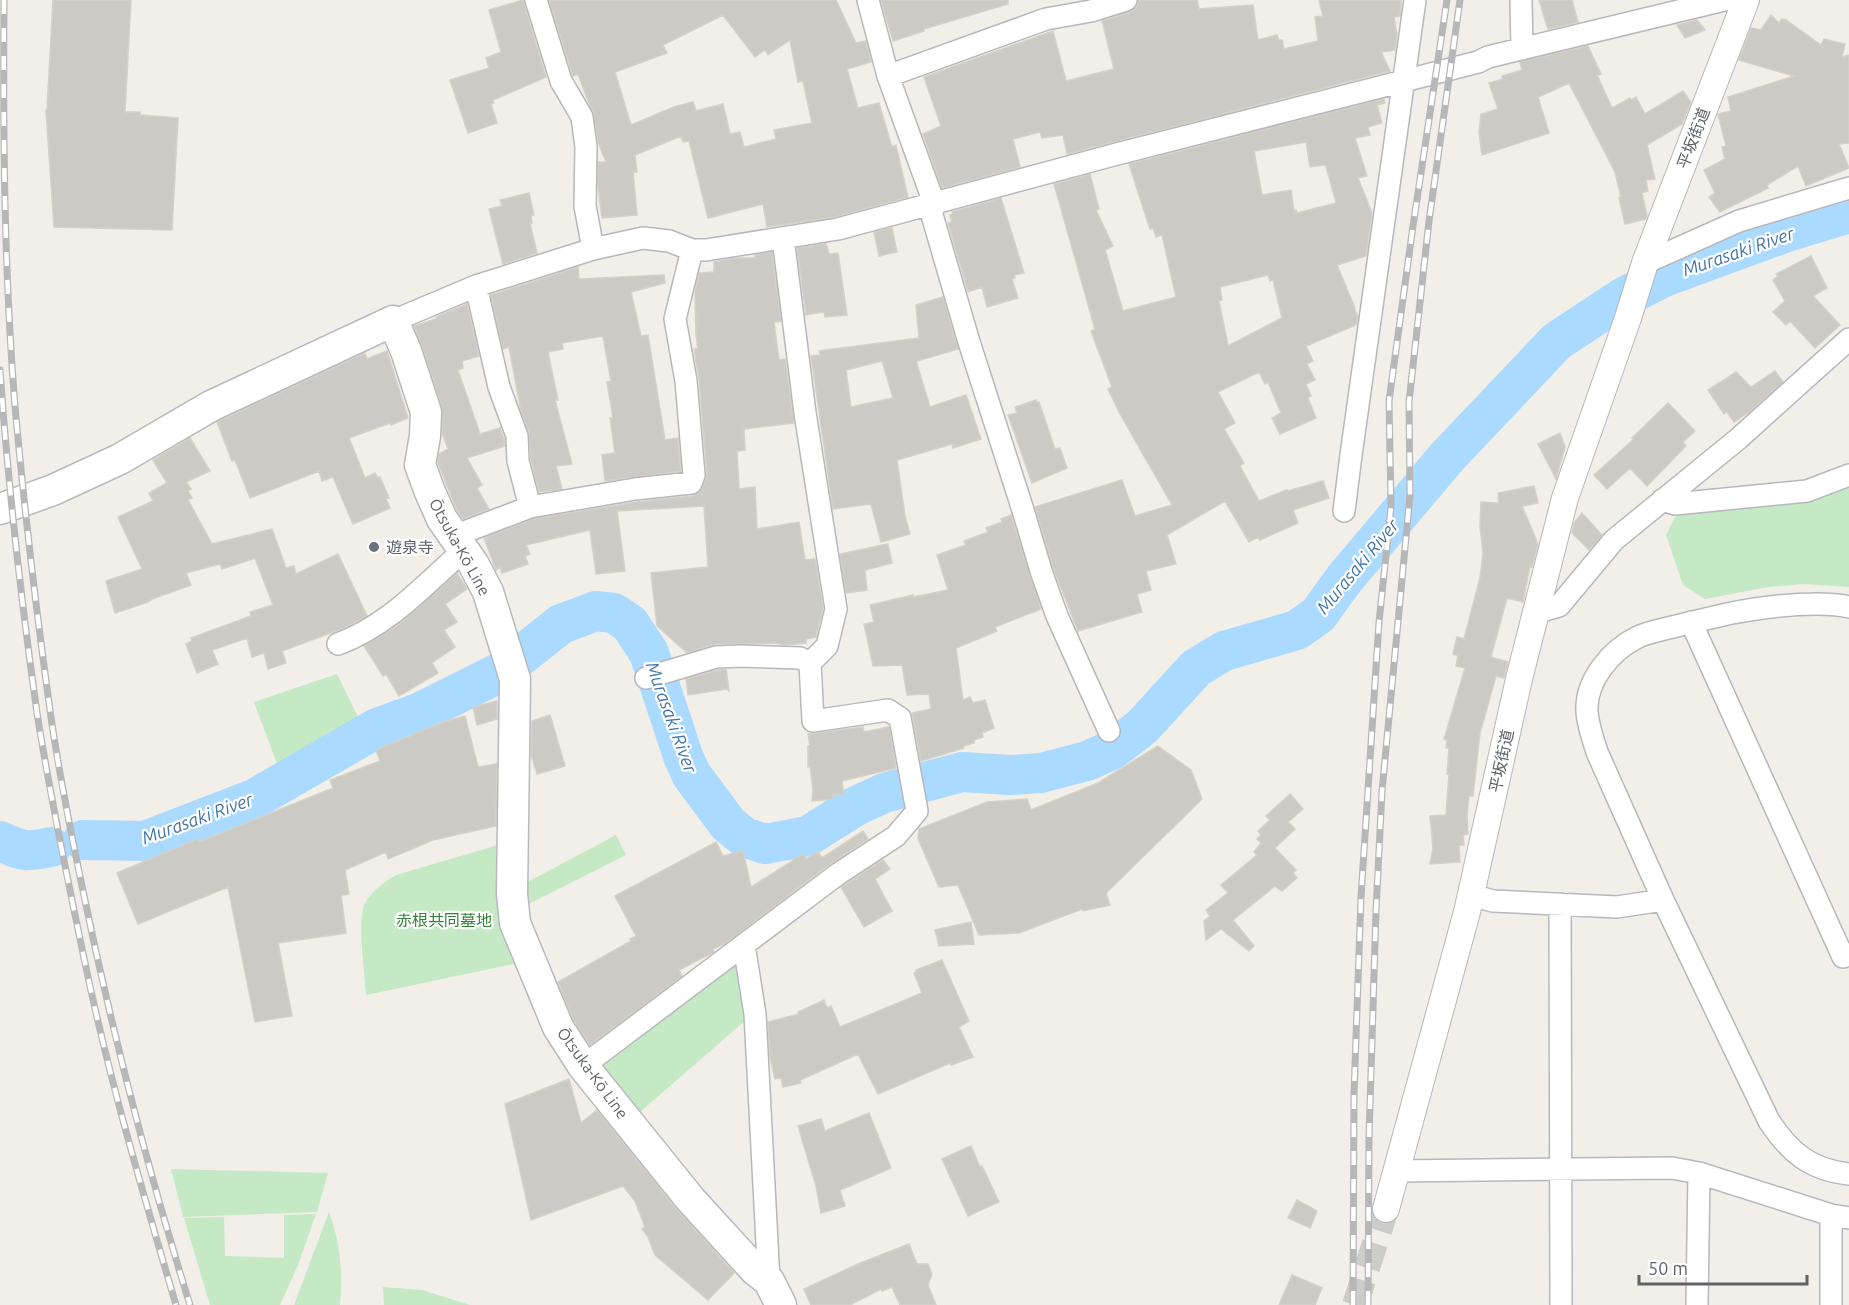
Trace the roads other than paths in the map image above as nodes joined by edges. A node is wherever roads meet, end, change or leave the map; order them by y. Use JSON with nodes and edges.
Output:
{"nodes":[{"id":1,"x":536,"y":0,"type":"edge"},
{"id":2,"x":868,"y":0,"type":"edge"},
{"id":3,"x":1126,"y":0,"type":"edge"},
{"id":4,"x":1415,"y":0,"type":"edge"},
{"id":5,"x":1521,"y":0,"type":"edge"},
{"id":6,"x":1724,"y":0,"type":"edge"},
{"id":7,"x":1746,"y":0,"type":"edge"},
{"id":8,"x":1522,"y":49,"type":"junction"},
{"id":9,"x":888,"y":76,"type":"junction"},
{"id":10,"x":1405,"y":81,"type":"junction"},
{"id":11,"x":1849,"y":188,"type":"edge"},
{"id":12,"x":934,"y":203,"type":"junction"},
{"id":13,"x":783,"y":238,"type":"junction"},
{"id":14,"x":593,"y":249,"type":"junction"},
{"id":15,"x":692,"y":250,"type":"junction"},
{"id":16,"x":1643,"y":269,"type":"junction"},
{"id":17,"x":476,"y":286,"type":"junction"},
{"id":18,"x":393,"y":321,"type":"junction"},
{"id":19,"x":1849,"y":339,"type":"edge"},
{"id":20,"x":1849,"y":475,"type":"edge"},
{"id":21,"x":1662,"y":500,"type":"junction"},
{"id":22,"x":530,"y":507,"type":"junction"},
{"id":23,"x":0,"y":509,"type":"edge"},
{"id":24,"x":1344,"y":511,"type":"dead end"},
{"id":25,"x":458,"y":544,"type":"junction"},
{"id":26,"x":1849,"y":606,"type":"edge"},
{"id":27,"x":1535,"y":613,"type":"junction"},
{"id":28,"x":1691,"y":622,"type":"junction"},
{"id":29,"x":338,"y":644,"type":"dead end"},
{"id":30,"x":810,"y":663,"type":"junction"},
{"id":31,"x":646,"y":678,"type":"dead end"},
{"id":32,"x":1109,"y":731,"type":"dead end"},
{"id":33,"x":1471,"y":895,"type":"junction"},
{"id":34,"x":1663,"y":900,"type":"junction"},
{"id":35,"x":1560,"y":904,"type":"junction"},
{"id":36,"x":744,"y":945,"type":"junction"},
{"id":37,"x":1849,"y":954,"type":"edge"},
{"id":38,"x":583,"y":1066,"type":"junction"},
{"id":39,"x":1561,"y":1169,"type":"junction"},
{"id":40,"x":1396,"y":1171,"type":"junction"},
{"id":41,"x":1699,"y":1173,"type":"junction"},
{"id":42,"x":1849,"y":1174,"type":"edge"},
{"id":43,"x":1386,"y":1209,"type":"tunnel mouth"},
{"id":44,"x":1840,"y":1216,"type":"edge"},
{"id":45,"x":775,"y":1293,"type":"edge"},
{"id":46,"x":1561,"y":1305,"type":"edge"},
{"id":47,"x":1697,"y":1305,"type":"edge"},
{"id":48,"x":1831,"y":1305,"type":"edge"}],
"edges":[{"from":1,"to":14,"type":"street"},
{"from":2,"to":9,"type":"street"},
{"from":3,"to":9,"type":"street"},
{"from":4,"to":10,"type":"street"},
{"from":5,"to":8,"type":"street"},
{"from":6,"to":8,"type":"street"},
{"from":7,"to":16,"type":"street","name":"平坂街道"},
{"from":8,"to":10,"type":"street"},
{"from":9,"to":12,"type":"street"},
{"from":10,"to":12,"type":"street"},
{"from":10,"to":24,"type":"street"},
{"from":11,"to":16,"type":"street"},
{"from":12,"to":13,"type":"street"},
{"from":12,"to":32,"type":"street"},
{"from":13,"to":15,"type":"street"},
{"from":13,"to":30,"type":"street"},
{"from":14,"to":15,"type":"street"},
{"from":14,"to":17,"type":"street"},
{"from":15,"to":22,"type":"street"},
{"from":16,"to":27,"type":"street","name":"平坂街道"},
{"from":17,"to":18,"type":"street"},
{"from":17,"to":22,"type":"street"},
{"from":18,"to":23,"type":"main road"},
{"from":18,"to":25,"type":"main road","name":"Ōtsuka-Kō Line"},
{"from":19,"to":21,"type":"street"},
{"from":20,"to":21,"type":"street"},
{"from":21,"to":27,"type":"street"},
{"from":22,"to":25,"type":"street"},
{"from":25,"to":29,"type":"street"},
{"from":25,"to":38,"type":"main road","name":"Ōtsuka-Kō Line"},
{"from":26,"to":28,"type":"street"},
{"from":27,"to":33,"type":"street","name":"平坂街道"},
{"from":28,"to":34,"type":"street"},
{"from":28,"to":37,"type":"street"},
{"from":30,"to":31,"type":"street"},
{"from":30,"to":36,"type":"street"},
{"from":33,"to":35,"type":"street"},
{"from":33,"to":40,"type":"street","name":"平坂街道"},
{"from":34,"to":35,"type":"street"},
{"from":34,"to":42,"type":"street"},
{"from":35,"to":39,"type":"street"},
{"from":36,"to":38,"type":"street"},
{"from":36,"to":45,"type":"street"},
{"from":38,"to":45,"type":"main road","name":"Ōtsuka-Kō Line"},
{"from":39,"to":40,"type":"street"},
{"from":39,"to":41,"type":"street"},
{"from":39,"to":46,"type":"street"},
{"from":40,"to":43,"type":"street","name":"平坂街道"},
{"from":41,"to":44,"type":"street"},
{"from":41,"to":47,"type":"street"},
{"from":44,"to":48,"type":"street"}]}
